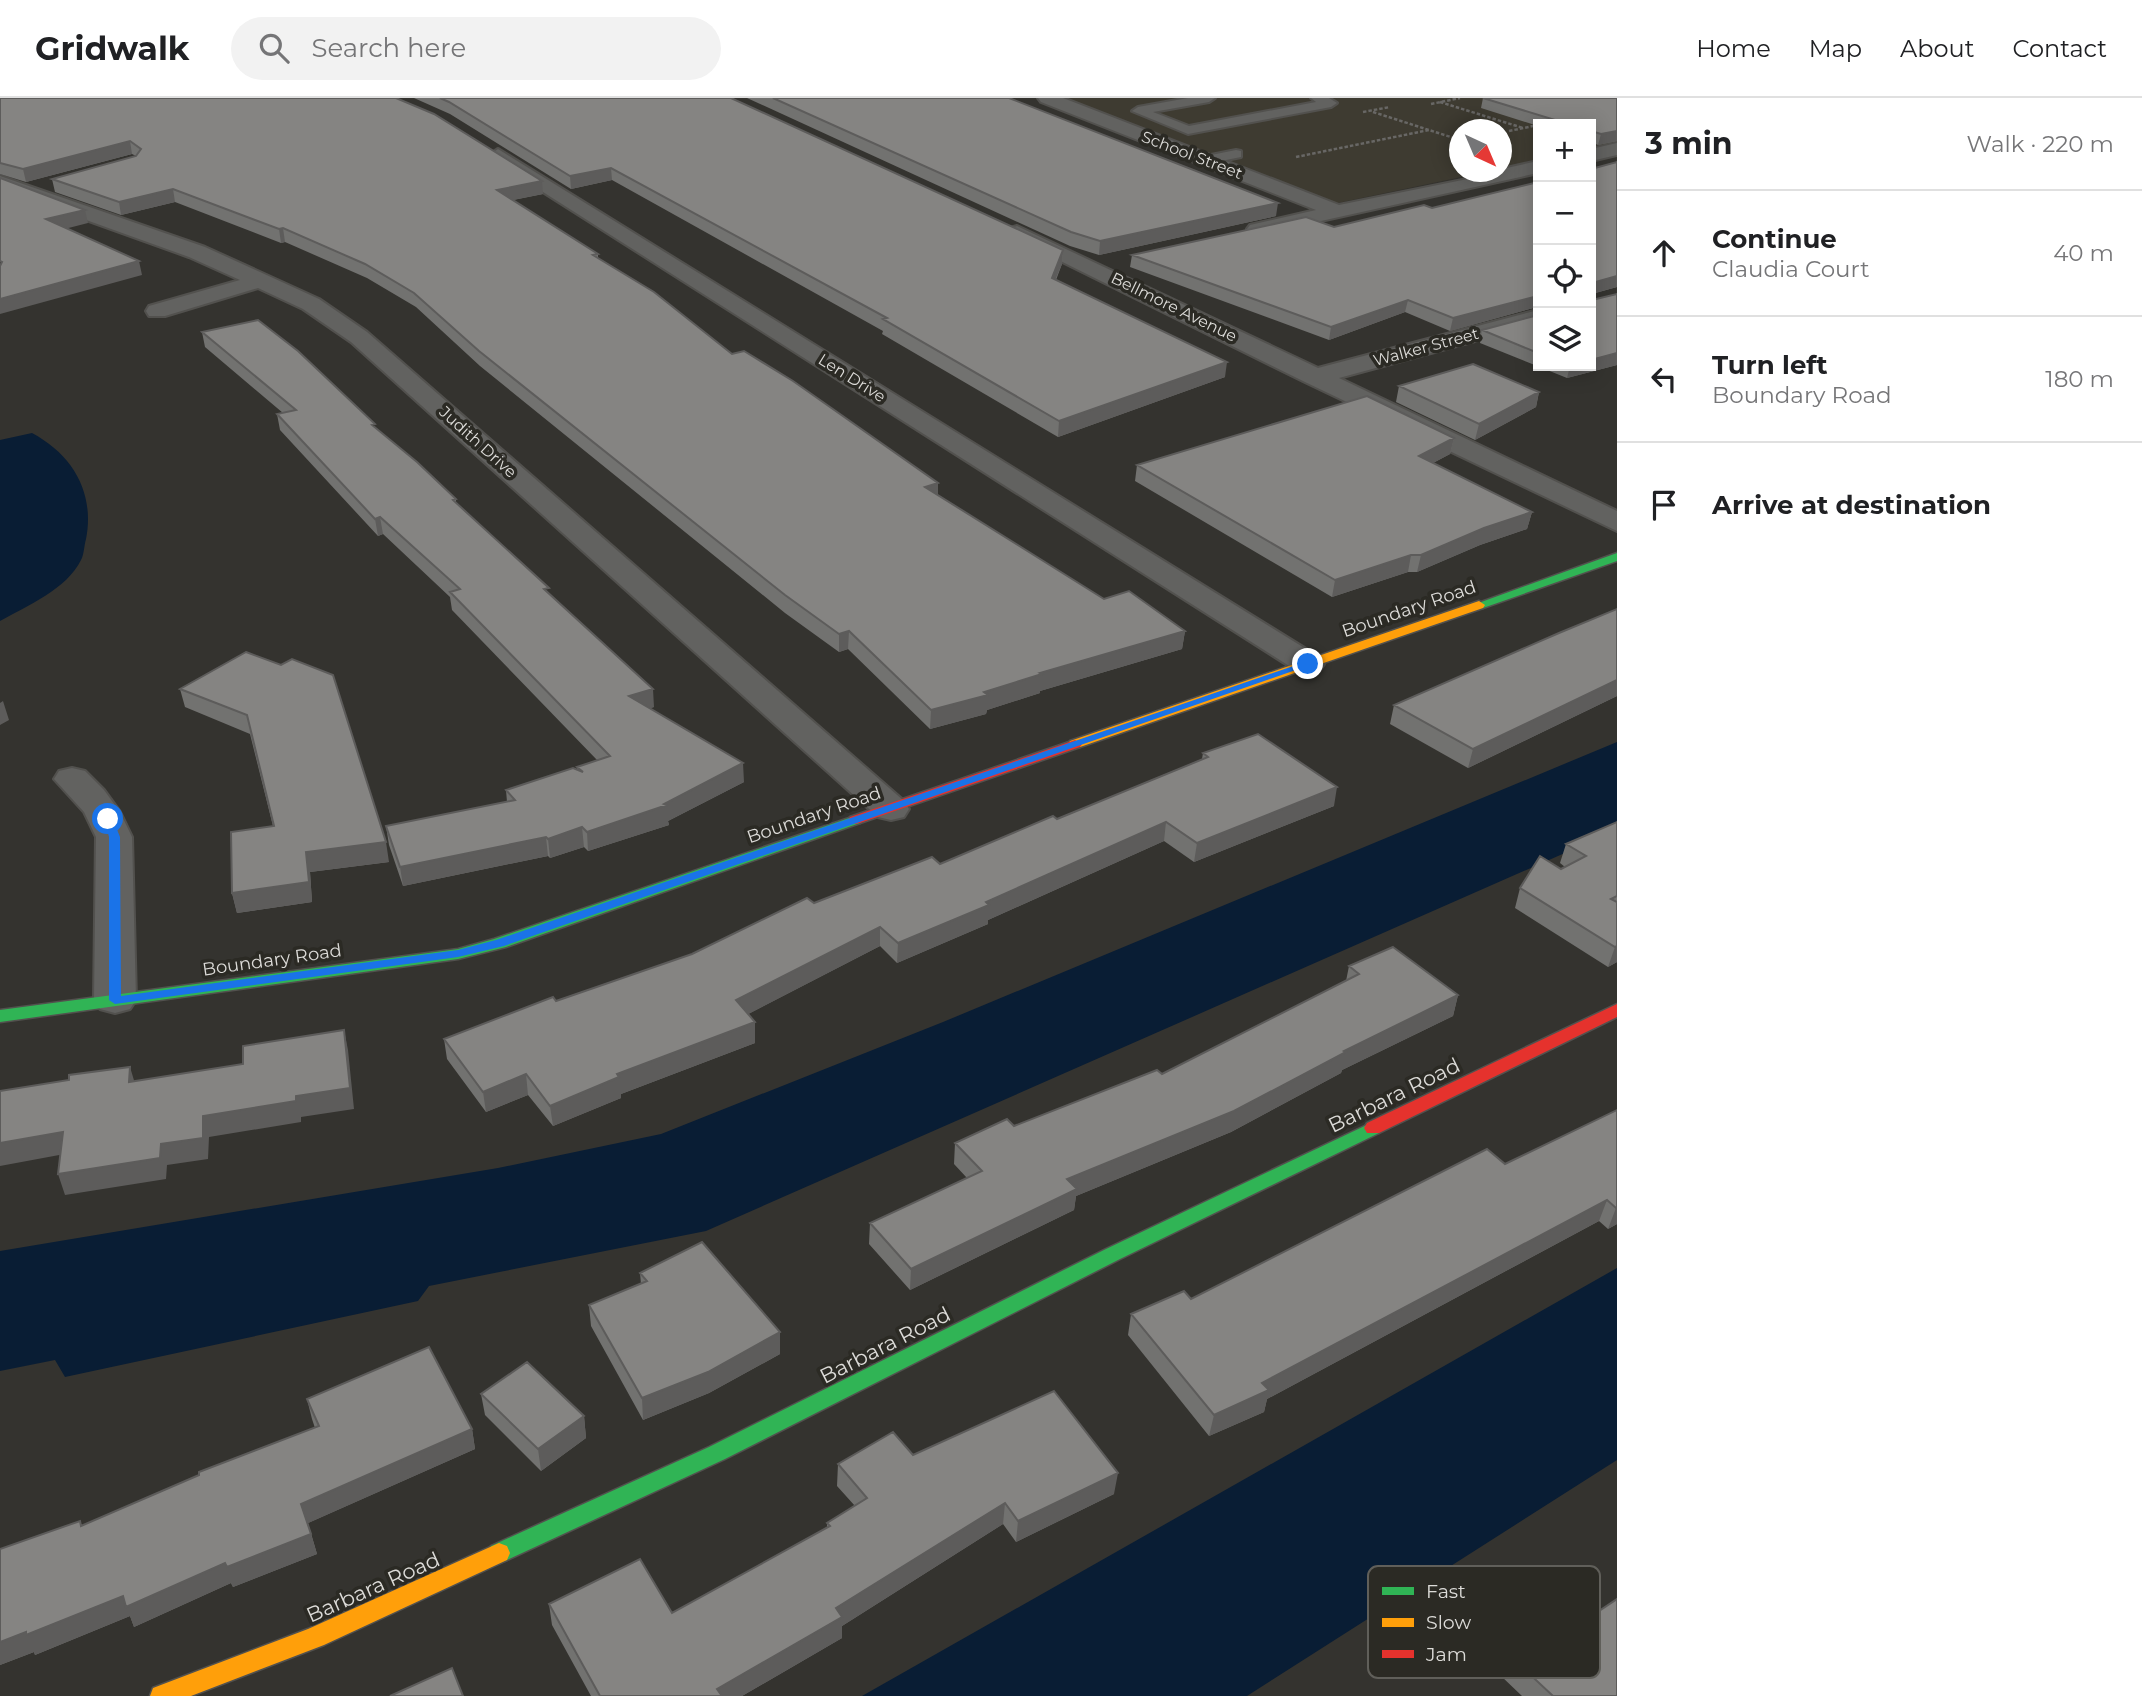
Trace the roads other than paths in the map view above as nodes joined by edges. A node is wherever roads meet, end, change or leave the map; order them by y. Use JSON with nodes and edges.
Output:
{"nodes":[{"id":1,"x":1047,"y":98,"type":"edge"},
{"id":2,"x":1209,"y":98,"type":"edge"},
{"id":3,"x":1317,"y":98,"type":"edge"},
{"id":4,"x":1165,"y":121,"type":"junction"},
{"id":5,"x":1125,"y":128,"type":"junction"},
{"id":6,"x":478,"y":142,"type":"edge"},
{"id":7,"x":1617,"y":149,"type":"edge"},
{"id":8,"x":1236,"y":154,"type":"road end"},
{"id":9,"x":1596,"y":154,"type":"edge"},
{"id":10,"x":1206,"y":160,"type":"junction"},
{"id":11,"x":1533,"y":168,"type":"edge"},
{"id":12,"x":0,"y":182,"type":"edge"},
{"id":13,"x":52,"y":184,"type":"edge"},
{"id":14,"x":26,"y":191,"type":"junction"},
{"id":15,"x":1337,"y":211,"type":"junction"},
{"id":16,"x":991,"y":220,"type":"edge"},
{"id":17,"x":1241,"y":232,"type":"edge"},
{"id":18,"x":1119,"y":260,"type":"edge"},
{"id":19,"x":1091,"y":266,"type":"junction"},
{"id":20,"x":259,"y":281,"type":"junction"},
{"id":21,"x":157,"y":311,"type":"dead end"},
{"id":22,"x":1533,"y":318,"type":"edge"},
{"id":23,"x":1314,"y":377,"type":"junction"},
{"id":24,"x":1617,"y":522,"type":"edge"},
{"id":25,"x":1617,"y":557,"type":"edge"},
{"id":26,"x":1308,"y":664,"type":"junction"},
{"id":27,"x":72,"y":779,"type":"dead end"},
{"id":28,"x":891,"y":809,"type":"junction"},
{"id":29,"x":115,"y":1000,"type":"junction"},
{"id":30,"x":1617,"y":1010,"type":"edge"},
{"id":31,"x":0,"y":1016,"type":"edge"},
{"id":32,"x":162,"y":1696,"type":"edge"}],
"edges":[{"from":1,"to":5,"type":"street","name":"School Street"},
{"from":2,"to":4,"type":"lane"},
{"from":3,"to":4,"type":"lane"},
{"from":4,"to":5,"type":"lane"},
{"from":5,"to":10,"type":"street","name":"School Street"},
{"from":6,"to":26,"type":"street","name":"Len Drive"},
{"from":7,"to":9,"type":"street"},
{"from":8,"to":10,"type":"lane"},
{"from":10,"to":15,"type":"street","name":"School Street"},
{"from":11,"to":15,"type":"street"},
{"from":12,"to":14,"type":"street","name":"Judith Drive"},
{"from":13,"to":14,"type":"street"},
{"from":14,"to":20,"type":"street","name":"Judith Drive"},
{"from":15,"to":17,"type":"street"},
{"from":16,"to":19,"type":"street","name":"Bellmore Avenue"},
{"from":18,"to":19,"type":"street"},
{"from":19,"to":23,"type":"street","name":"Bellmore Avenue"},
{"from":20,"to":21,"type":"street"},
{"from":20,"to":28,"type":"street","name":"Judith Drive"},
{"from":22,"to":23,"type":"street","name":"Walker Street"},
{"from":23,"to":24,"type":"street","name":"Bellmore Avenue"},
{"from":25,"to":26,"type":"street","name":"Boundary Road"},
{"from":26,"to":28,"type":"street","name":"Boundary Road"},
{"from":27,"to":29,"type":"street"},
{"from":28,"to":29,"type":"street","name":"Boundary Road"},
{"from":29,"to":31,"type":"street","name":"Boundary Road"},
{"from":30,"to":32,"type":"street","name":"Barbara Road"}]}
